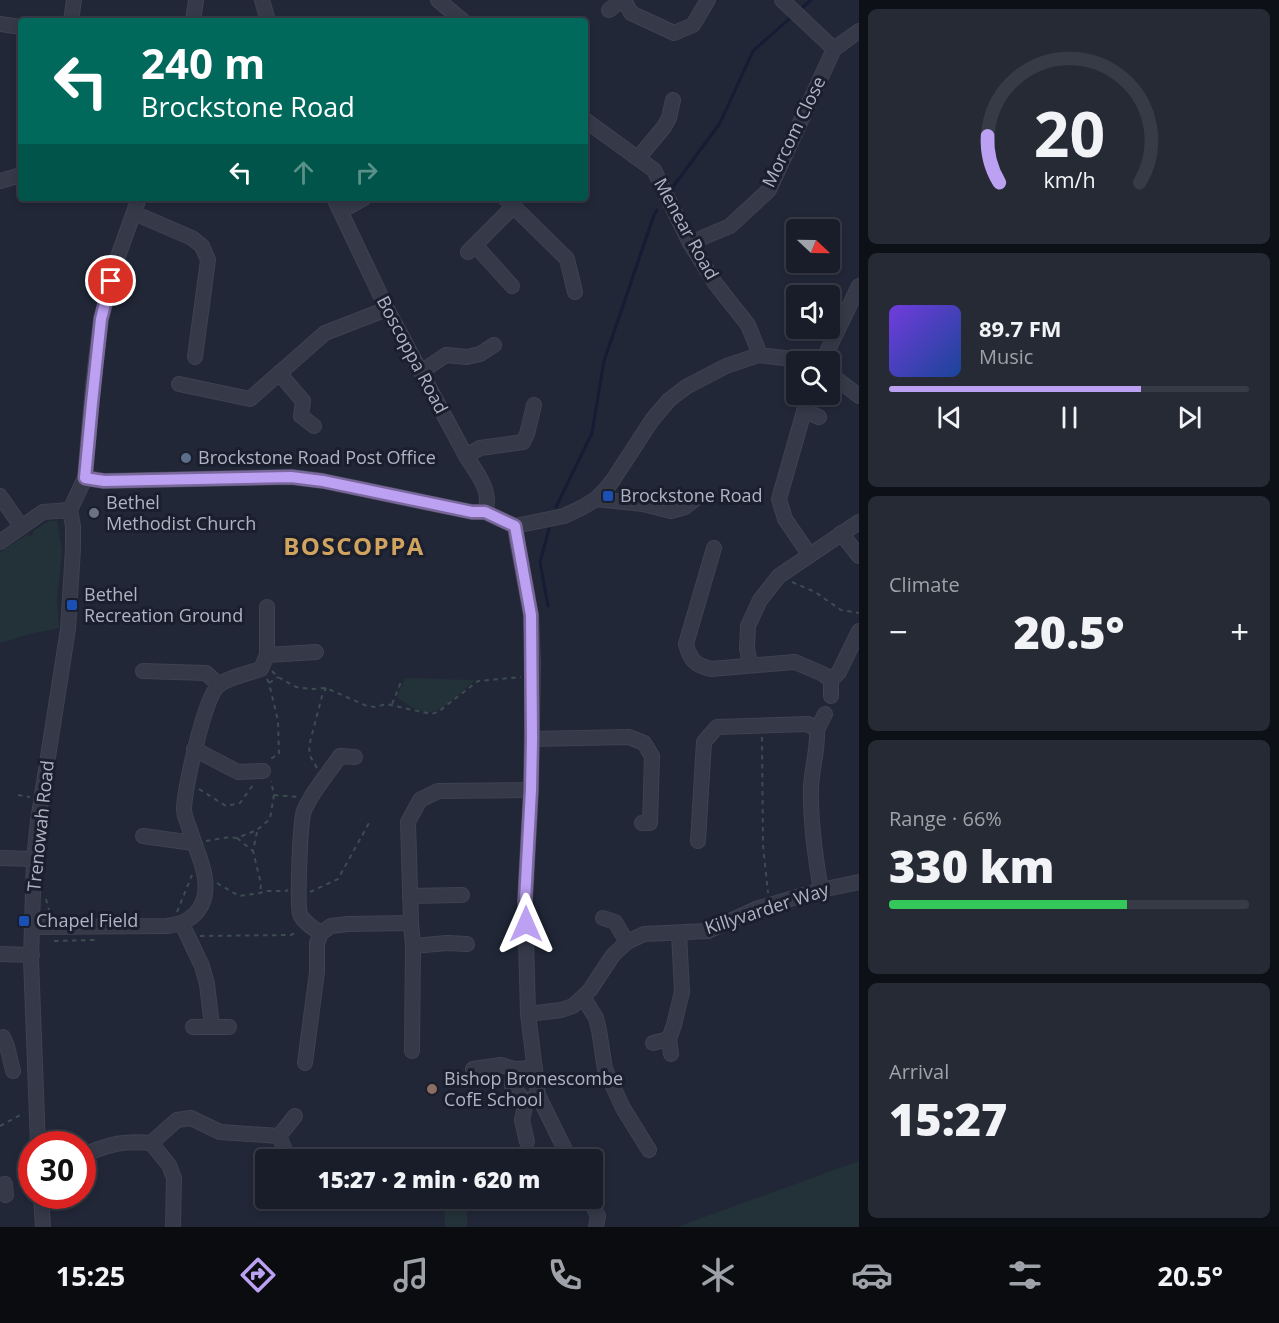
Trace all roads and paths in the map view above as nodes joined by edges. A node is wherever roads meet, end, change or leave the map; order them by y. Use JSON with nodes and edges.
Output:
{"nodes":[{"id":1,"x":74,"y":0,"type":"edge"},
{"id":2,"x":195,"y":0,"type":"edge"},
{"id":3,"x":262,"y":0,"type":"edge"},
{"id":4,"x":623,"y":0,"type":"edge"},
{"id":5,"x":708,"y":0,"type":"edge"},
{"id":6,"x":782,"y":0,"type":"edge"},
{"id":7,"x":441,"y":1,"type":"edge"},
{"id":8,"x":609,"y":10,"type":"dead end"},
{"id":9,"x":71,"y":18,"type":"edge"},
{"id":10,"x":193,"y":18,"type":"edge"},
{"id":11,"x":267,"y":18,"type":"edge"},
{"id":12,"x":460,"y":18,"type":"edge"},
{"id":13,"x":0,"y":24,"type":"edge"},
{"id":14,"x":18,"y":27,"type":"edge"},
{"id":15,"x":859,"y":31,"type":"edge"},
{"id":16,"x":834,"y":49,"type":"junction"},
{"id":17,"x":673,"y":100,"type":"dead end"},
{"id":18,"x":588,"y":122,"type":"edge"},
{"id":19,"x":638,"y":158,"type":"junction"},
{"id":20,"x":18,"y":176,"type":"edge"},
{"id":21,"x":0,"y":181,"type":"edge"},
{"id":22,"x":138,"y":201,"type":"edge"},
{"id":23,"x":336,"y":201,"type":"edge"},
{"id":24,"x":359,"y":201,"type":"edge"},
{"id":25,"x":509,"y":202,"type":"edge"},
{"id":26,"x":341,"y":211,"type":"junction"},
{"id":27,"x":134,"y":213,"type":"junction"},
{"id":28,"x":690,"y":243,"type":"junction"},
{"id":29,"x":512,"y":286,"type":"dead end"},
{"id":30,"x":859,"y":286,"type":"edge"},
{"id":31,"x":575,"y":292,"type":"dead end"},
{"id":32,"x":387,"y":309,"type":"junction"},
{"id":33,"x":494,"y":345,"type":"dead end"},
{"id":34,"x":192,"y":350,"type":"dead end"},
{"id":35,"x":827,"y":351,"type":"edge"},
{"id":36,"x":759,"y":355,"type":"junction"},
{"id":37,"x":786,"y":358,"type":"edge"},
{"id":38,"x":421,"y":372,"type":"junction"},
{"id":39,"x":279,"y":374,"type":"junction"},
{"id":40,"x":840,"y":382,"type":"edge"},
{"id":41,"x":179,"y":384,"type":"dead end"},
{"id":42,"x":859,"y":396,"type":"edge"},
{"id":43,"x":534,"y":405,"type":"dead end"},
{"id":44,"x":806,"y":405,"type":"edge"},
{"id":45,"x":804,"y":411,"type":"junction"},
{"id":46,"x":819,"y":417,"type":"dead end"},
{"id":47,"x":314,"y":426,"type":"dead end"},
{"id":48,"x":466,"y":456,"type":"junction"},
{"id":49,"x":85,"y":478,"type":"junction"},
{"id":50,"x":0,"y":496,"type":"edge"},
{"id":51,"x":596,"y":499,"type":"junction"},
{"id":52,"x":695,"y":499,"type":"dead end"},
{"id":53,"x":70,"y":510,"type":"junction"},
{"id":54,"x":485,"y":512,"type":"junction"},
{"id":55,"x":859,"y":522,"type":"edge"},
{"id":56,"x":21,"y":526,"type":"junction"},
{"id":57,"x":515,"y":526,"type":"junction"},
{"id":58,"x":841,"y":533,"type":"junction"},
{"id":59,"x":0,"y":542,"type":"edge"},
{"id":60,"x":714,"y":548,"type":"dead end"},
{"id":61,"x":809,"y":554,"type":"junction"},
{"id":62,"x":859,"y":556,"type":"edge"},
{"id":63,"x":778,"y":576,"type":"junction"},
{"id":64,"x":267,"y":607,"type":"dead end"},
{"id":65,"x":859,"y":613,"type":"edge"},
{"id":66,"x":859,"y":631,"type":"edge"},
{"id":67,"x":316,"y":652,"type":"dead end"},
{"id":68,"x":267,"y":655,"type":"junction"},
{"id":69,"x":750,"y":665,"type":"junction"},
{"id":70,"x":261,"y":669,"type":"junction"},
{"id":71,"x":143,"y":671,"type":"dead end"},
{"id":72,"x":533,"y":675,"type":"junction"},
{"id":73,"x":831,"y":680,"type":"junction"},
{"id":74,"x":401,"y":682,"type":"dead end"},
{"id":75,"x":269,"y":683,"type":"junction"},
{"id":76,"x":219,"y":685,"type":"junction"},
{"id":77,"x":326,"y":688,"type":"junction"},
{"id":78,"x":831,"y":696,"type":"dead end"},
{"id":79,"x":391,"y":705,"type":"junction"},
{"id":80,"x":825,"y":714,"type":"dead end"},
{"id":81,"x":762,"y":725,"type":"junction"},
{"id":82,"x":817,"y":730,"type":"junction"},
{"id":83,"x":532,"y":739,"type":"junction"},
{"id":84,"x":194,"y":749,"type":"junction"},
{"id":85,"x":355,"y":757,"type":"dead end"},
{"id":86,"x":318,"y":770,"type":"dead end"},
{"id":87,"x":264,"y":775,"type":"junction"},
{"id":88,"x":189,"y":783,"type":"junction"},
{"id":89,"x":531,"y":790,"type":"junction"},
{"id":90,"x":18,"y":795,"type":"dead end"},
{"id":91,"x":274,"y":795,"type":"junction"},
{"id":92,"x":30,"y":797,"type":"dead end"},
{"id":93,"x":311,"y":798,"type":"junction"},
{"id":94,"x":369,"y":823,"type":"dead end"},
{"id":95,"x":642,"y":823,"type":"dead end"},
{"id":96,"x":257,"y":830,"type":"junction"},
{"id":97,"x":703,"y":833,"type":"dead end"},
{"id":98,"x":143,"y":836,"type":"dead end"},
{"id":99,"x":237,"y":838,"type":"junction"},
{"id":100,"x":193,"y":843,"type":"junction"},
{"id":101,"x":253,"y":851,"type":"junction"},
{"id":102,"x":198,"y":857,"type":"junction"},
{"id":103,"x":0,"y":858,"type":"edge"},
{"id":104,"x":34,"y":859,"type":"junction"},
{"id":105,"x":205,"y":874,"type":"junction"},
{"id":106,"x":859,"y":882,"type":"edge"},
{"id":107,"x":821,"y":890,"type":"junction"},
{"id":108,"x":260,"y":893,"type":"junction"},
{"id":109,"x":292,"y":895,"type":"junction"},
{"id":110,"x":462,"y":895,"type":"dead end"},
{"id":111,"x":410,"y":896,"type":"junction"},
{"id":112,"x":768,"y":906,"type":"junction"},
{"id":113,"x":603,"y":918,"type":"dead end"},
{"id":114,"x":411,"y":923,"type":"junction"},
{"id":115,"x":308,"y":924,"type":"junction"},
{"id":116,"x":32,"y":927,"type":"junction"},
{"id":117,"x":180,"y":929,"type":"junction"},
{"id":118,"x":321,"y":933,"type":"junction"},
{"id":119,"x":679,"y":933,"type":"junction"},
{"id":120,"x":627,"y":942,"type":"junction"},
{"id":121,"x":467,"y":944,"type":"dead end"},
{"id":122,"x":412,"y":946,"type":"junction"},
{"id":123,"x":0,"y":954,"type":"edge"},
{"id":124,"x":32,"y":955,"type":"junction"},
{"id":125,"x":583,"y":998,"type":"junction"},
{"id":126,"x":528,"y":1014,"type":"junction"},
{"id":127,"x":212,"y":1026,"type":"junction"},
{"id":128,"x":193,"y":1027,"type":"dead end"},
{"id":129,"x":229,"y":1027,"type":"dead end"},
{"id":130,"x":1,"y":1037,"type":"edge"},
{"id":131,"x":669,"y":1039,"type":"junction"},
{"id":132,"x":653,"y":1043,"type":"dead end"},
{"id":133,"x":412,"y":1051,"type":"dead end"},
{"id":134,"x":671,"y":1054,"type":"dead end"},
{"id":135,"x":310,"y":1056,"type":"dead end"},
{"id":136,"x":535,"y":1068,"type":"junction"},
{"id":137,"x":473,"y":1069,"type":"dead end"},
{"id":138,"x":514,"y":1069,"type":"junction"},
{"id":139,"x":13,"y":1071,"type":"dead end"},
{"id":140,"x":532,"y":1098,"type":"junction"},
{"id":141,"x":37,"y":1106,"type":"junction"},
{"id":142,"x":295,"y":1116,"type":"dead end"},
{"id":143,"x":0,"y":1126,"type":"edge"},
{"id":144,"x":38,"y":1131,"type":"edge"},
{"id":145,"x":279,"y":1136,"type":"junction"},
{"id":146,"x":527,"y":1142,"type":"dead end"},
{"id":147,"x":151,"y":1143,"type":"junction"},
{"id":148,"x":284,"y":1149,"type":"edge"},
{"id":149,"x":563,"y":1149,"type":"edge"},
{"id":150,"x":96,"y":1150,"type":"edge"},
{"id":151,"x":649,"y":1150,"type":"dead end"},
{"id":152,"x":42,"y":1209,"type":"edge"},
{"id":153,"x":594,"y":1209,"type":"edge"},
{"id":154,"x":43,"y":1227,"type":"edge"},
{"id":155,"x":173,"y":1227,"type":"edge"},
{"id":156,"x":596,"y":1227,"type":"edge"}],
"edges":[{"from":1,"to":9,"type":"street"},
{"from":2,"to":10,"type":"street"},
{"from":3,"to":11,"type":"street"},
{"from":4,"to":5,"type":"street"},
{"from":4,"to":8,"type":"street"},
{"from":6,"to":16,"type":"street"},
{"from":7,"to":12,"type":"street"},
{"from":13,"to":14,"type":"street"},
{"from":15,"to":16,"type":"street","name":"Morcom Close"},
{"from":16,"to":28,"type":"street","name":"Morcom Close"},
{"from":17,"to":19,"type":"street"},
{"from":18,"to":19,"type":"street","name":"Menear Road"},
{"from":19,"to":28,"type":"street","name":"Menear Road"},
{"from":20,"to":21,"type":"street"},
{"from":22,"to":27,"type":"street"},
{"from":23,"to":26,"type":"street","name":"Boscoppa Road"},
{"from":24,"to":26,"type":"street"},
{"from":25,"to":29,"type":"street"},
{"from":25,"to":31,"type":"street"},
{"from":26,"to":32,"type":"street","name":"Boscoppa Road"},
{"from":27,"to":34,"type":"street"},
{"from":27,"to":49,"type":"street"},
{"from":28,"to":36,"type":"street","name":"Menear Road"},
{"from":30,"to":35,"type":"street"},
{"from":32,"to":38,"type":"street","name":"Boscoppa Road"},
{"from":32,"to":39,"type":"street"},
{"from":33,"to":38,"type":"street"},
{"from":36,"to":37,"type":"street"},
{"from":36,"to":51,"type":"street"},
{"from":38,"to":48,"type":"street","name":"Boscoppa Road"},
{"from":39,"to":41,"type":"street"},
{"from":39,"to":47,"type":"street"},
{"from":40,"to":42,"type":"street"},
{"from":43,"to":48,"type":"street"},
{"from":44,"to":45,"type":"street"},
{"from":45,"to":46,"type":"street"},
{"from":45,"to":61,"type":"street"},
{"from":48,"to":54,"type":"street","name":"Boscoppa Road"},
{"from":49,"to":53,"type":"street"},
{"from":49,"to":54,"type":"street"},
{"from":50,"to":56,"type":"street"},
{"from":51,"to":52,"type":"street"},
{"from":51,"to":57,"type":"street"},
{"from":53,"to":56,"type":"street"},
{"from":53,"to":104,"type":"street","name":"Trenowah Road"},
{"from":54,"to":57,"type":"street"},
{"from":55,"to":58,"type":"street"},
{"from":56,"to":59,"type":"street"},
{"from":57,"to":72,"type":"street"},
{"from":58,"to":61,"type":"street"},
{"from":58,"to":62,"type":"street"},
{"from":60,"to":69,"type":"street"},
{"from":61,"to":63,"type":"street"},
{"from":63,"to":65,"type":"path"},
{"from":63,"to":69,"type":"street"},
{"from":64,"to":68,"type":"street"},
{"from":66,"to":73,"type":"street"},
{"from":67,"to":68,"type":"street"},
{"from":68,"to":70,"type":"street"},
{"from":69,"to":73,"type":"street"},
{"from":70,"to":75,"type":"path"},
{"from":70,"to":76,"type":"street"},
{"from":71,"to":76,"type":"street"},
{"from":72,"to":79,"type":"path"},
{"from":72,"to":83,"type":"street"},
{"from":73,"to":78,"type":"street"},
{"from":74,"to":79,"type":"path"},
{"from":75,"to":77,"type":"path"},
{"from":75,"to":87,"type":"path"},
{"from":76,"to":84,"type":"street"},
{"from":77,"to":79,"type":"path"},
{"from":77,"to":86,"type":"path"},
{"from":80,"to":82,"type":"street"},
{"from":81,"to":82,"type":"street"},
{"from":81,"to":97,"type":"street"},
{"from":81,"to":112,"type":"path"},
{"from":82,"to":107,"type":"street"},
{"from":83,"to":89,"type":"street"},
{"from":83,"to":95,"type":"street"},
{"from":84,"to":87,"type":"street"},
{"from":84,"to":88,"type":"street"},
{"from":85,"to":93,"type":"street"},
{"from":87,"to":88,"type":"path"},
{"from":87,"to":91,"type":"path"},
{"from":88,"to":100,"type":"street"},
{"from":89,"to":111,"type":"street"},
{"from":89,"to":126,"type":"street"},
{"from":90,"to":92,"type":"path"},
{"from":91,"to":93,"type":"path"},
{"from":91,"to":96,"type":"path"},
{"from":93,"to":109,"type":"street"},
{"from":94,"to":109,"type":"path"},
{"from":96,"to":99,"type":"path"},
{"from":96,"to":101,"type":"path"},
{"from":98,"to":100,"type":"street"},
{"from":99,"to":100,"type":"path"},
{"from":99,"to":101,"type":"path"},
{"from":100,"to":102,"type":"street"},
{"from":101,"to":108,"type":"path"},
{"from":102,"to":105,"type":"street"},
{"from":102,"to":117,"type":"path"},
{"from":103,"to":104,"type":"street"},
{"from":104,"to":116,"type":"street","name":"Trenowah Road"},
{"from":105,"to":108,"type":"path"},
{"from":105,"to":117,"type":"street"},
{"from":106,"to":107,"type":"street","name":"Killyvarder Way"},
{"from":107,"to":112,"type":"street","name":"Killyvarder Way"},
{"from":108,"to":109,"type":"path"},
{"from":109,"to":115,"type":"street"},
{"from":110,"to":111,"type":"street"},
{"from":111,"to":114,"type":"street"},
{"from":112,"to":119,"type":"street","name":"Killyvarder Way"},
{"from":113,"to":120,"type":"street"},
{"from":114,"to":118,"type":"street"},
{"from":114,"to":122,"type":"street"},
{"from":115,"to":117,"type":"path"},
{"from":115,"to":118,"type":"street"},
{"from":116,"to":117,"type":"street"},
{"from":116,"to":124,"type":"street","name":"Trenowah Road"},
{"from":117,"to":127,"type":"street"},
{"from":118,"to":135,"type":"street"},
{"from":119,"to":120,"type":"street","name":"Killyvarder Way"},
{"from":119,"to":131,"type":"street"},
{"from":120,"to":125,"type":"street"},
{"from":121,"to":122,"type":"street"},
{"from":122,"to":133,"type":"street"},
{"from":123,"to":124,"type":"street"},
{"from":124,"to":141,"type":"street","name":"Trenowah Road"},
{"from":125,"to":126,"type":"street"},
{"from":125,"to":151,"type":"street"},
{"from":126,"to":136,"type":"street"},
{"from":127,"to":128,"type":"street"},
{"from":127,"to":129,"type":"street"},
{"from":130,"to":139,"type":"street"},
{"from":131,"to":132,"type":"street"},
{"from":131,"to":134,"type":"street"},
{"from":136,"to":138,"type":"street"},
{"from":136,"to":140,"type":"street"},
{"from":137,"to":138,"type":"street"},
{"from":138,"to":140,"type":"street"},
{"from":140,"to":146,"type":"street"},
{"from":140,"to":149,"type":"street"},
{"from":141,"to":143,"type":"path"},
{"from":141,"to":144,"type":"street","name":"Trenowah Road"},
{"from":142,"to":145,"type":"street"},
{"from":145,"to":147,"type":"street"},
{"from":145,"to":148,"type":"street"},
{"from":147,"to":150,"type":"street"},
{"from":147,"to":155,"type":"street"},
{"from":152,"to":154,"type":"street"},
{"from":153,"to":156,"type":"street"}]}
